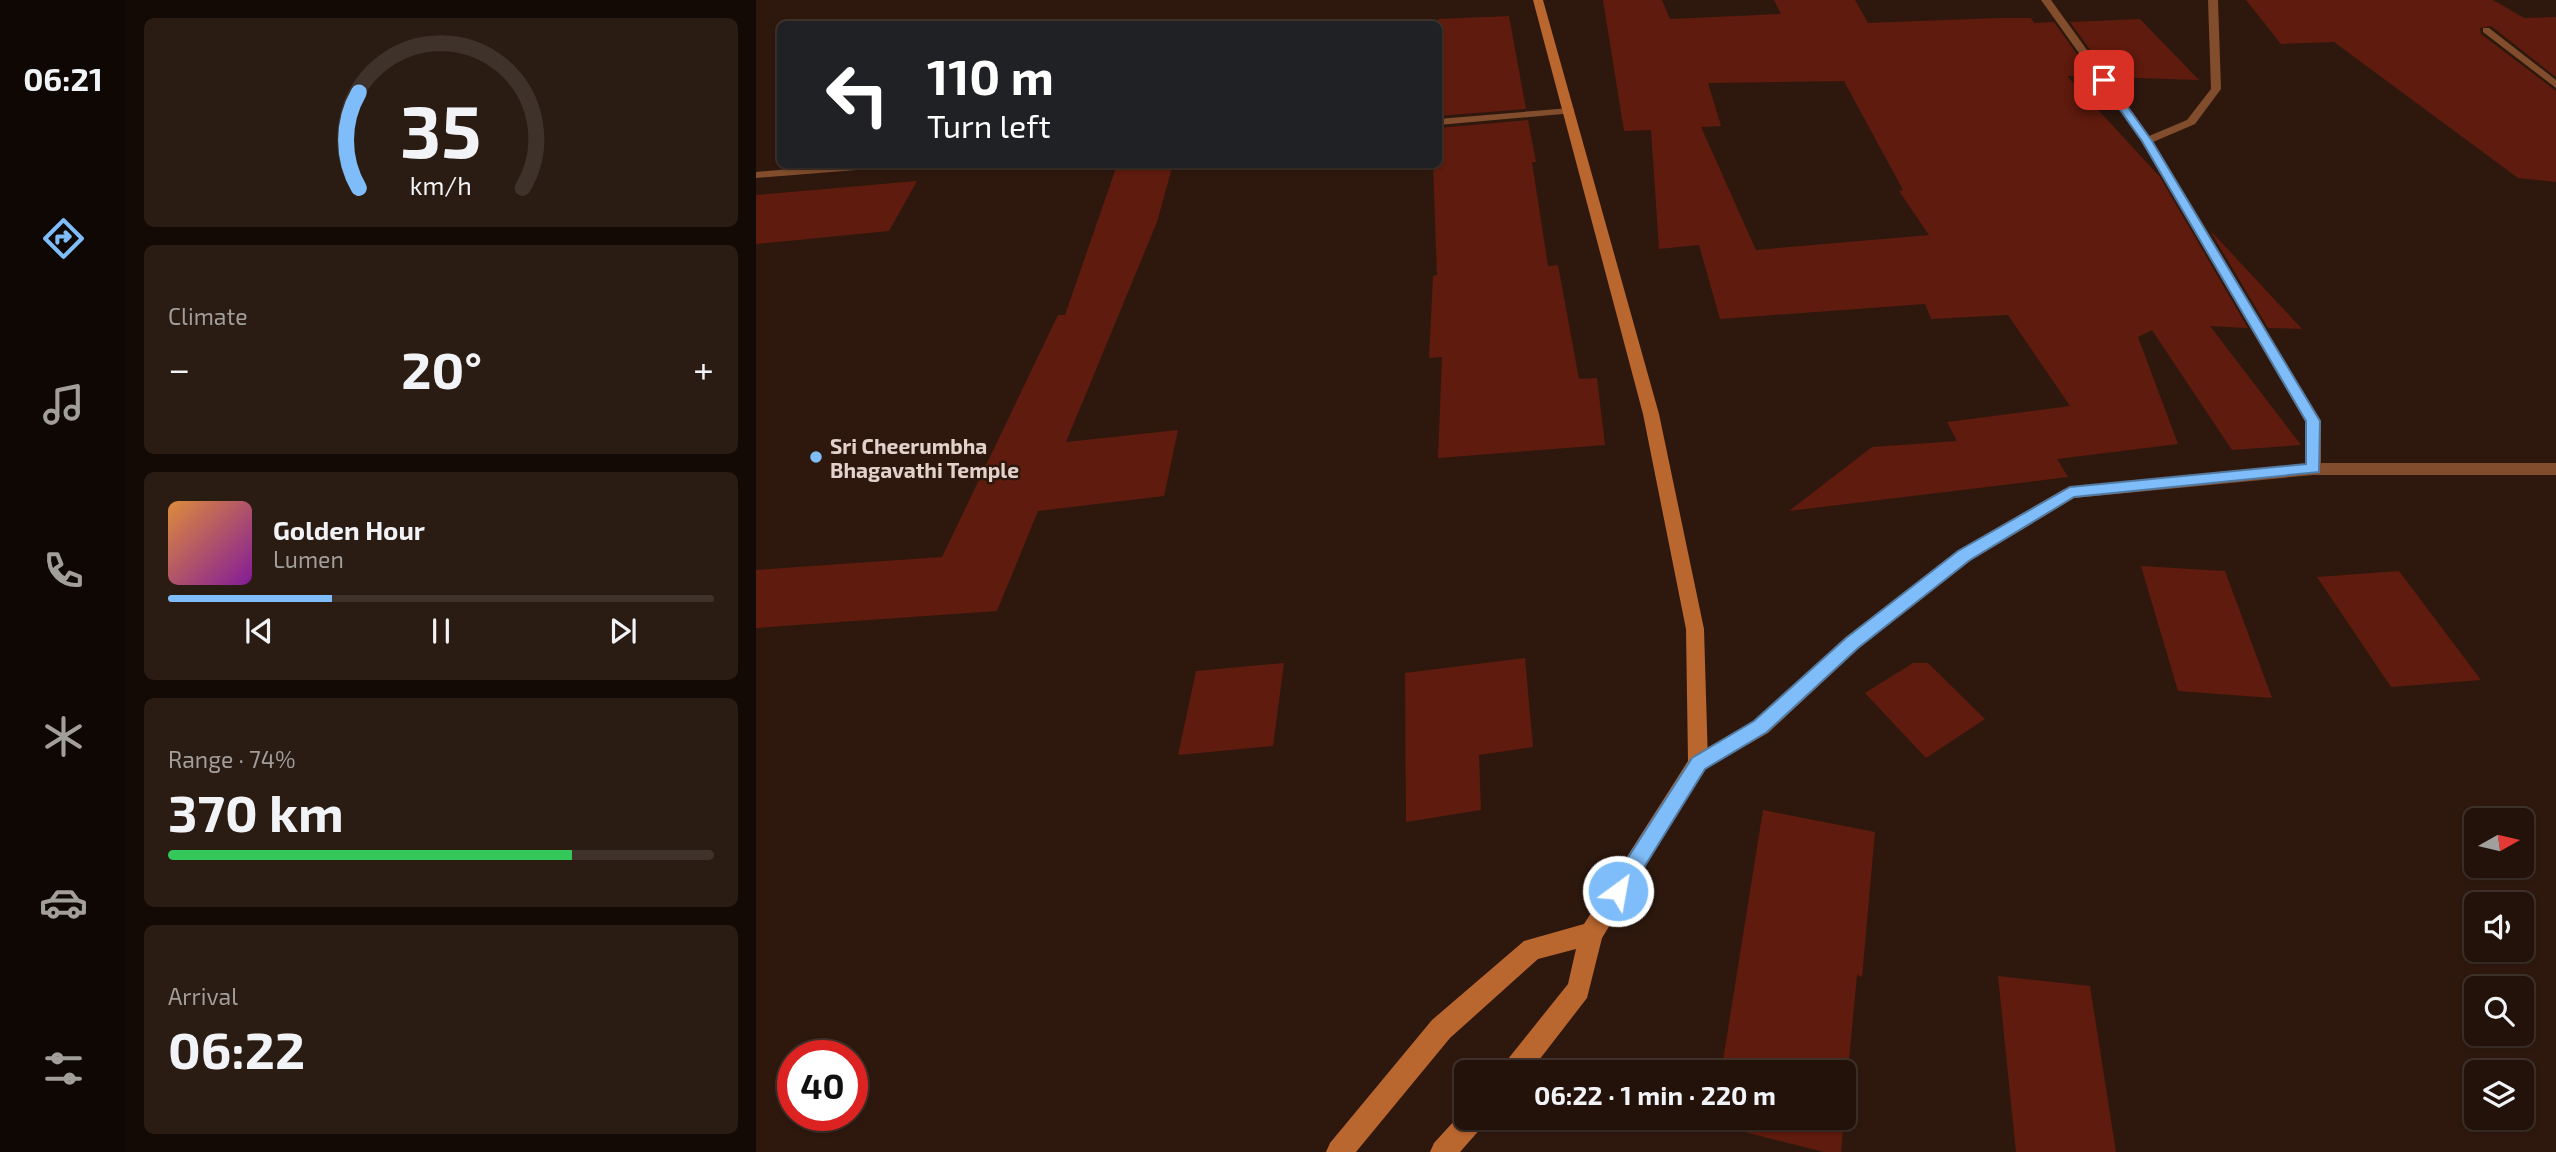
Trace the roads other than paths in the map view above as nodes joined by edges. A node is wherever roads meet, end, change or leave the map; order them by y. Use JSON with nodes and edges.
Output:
{"nodes":[{"id":1,"x":1538,"y":0,"type":"edge"},
{"id":2,"x":2046,"y":0,"type":"edge"},
{"id":3,"x":2213,"y":0,"type":"edge"},
{"id":4,"x":2486,"y":30,"type":"dead end"},
{"id":5,"x":2556,"y":85,"type":"edge"},
{"id":6,"x":1570,"y":111,"type":"junction"},
{"id":7,"x":1442,"y":122,"type":"edge"},
{"id":8,"x":2147,"y":141,"type":"junction"},
{"id":9,"x":849,"y":168,"type":"edge"},
{"id":10,"x":756,"y":176,"type":"edge"},
{"id":11,"x":2314,"y":468,"type":"junction"},
{"id":12,"x":2556,"y":469,"type":"edge"},
{"id":13,"x":1698,"y":763,"type":"junction"},
{"id":14,"x":1591,"y":934,"type":"junction"},
{"id":15,"x":1523,"y":1060,"type":"edge"},
{"id":16,"x":1462,"y":1130,"type":"edge"},
{"id":17,"x":1339,"y":1152,"type":"edge"},
{"id":18,"x":1443,"y":1152,"type":"edge"}],
"edges":[{"from":1,"to":6,"type":"street"},
{"from":2,"to":8,"type":"street"},
{"from":3,"to":8,"type":"street"},
{"from":4,"to":5,"type":"street"},
{"from":6,"to":7,"type":"street"},
{"from":6,"to":13,"type":"street"},
{"from":8,"to":11,"type":"street"},
{"from":9,"to":10,"type":"street"},
{"from":11,"to":12,"type":"street"},
{"from":11,"to":13,"type":"street"},
{"from":13,"to":14,"type":"street"},
{"from":14,"to":15,"type":"street"},
{"from":14,"to":17,"type":"street"},
{"from":16,"to":18,"type":"street"}]}
